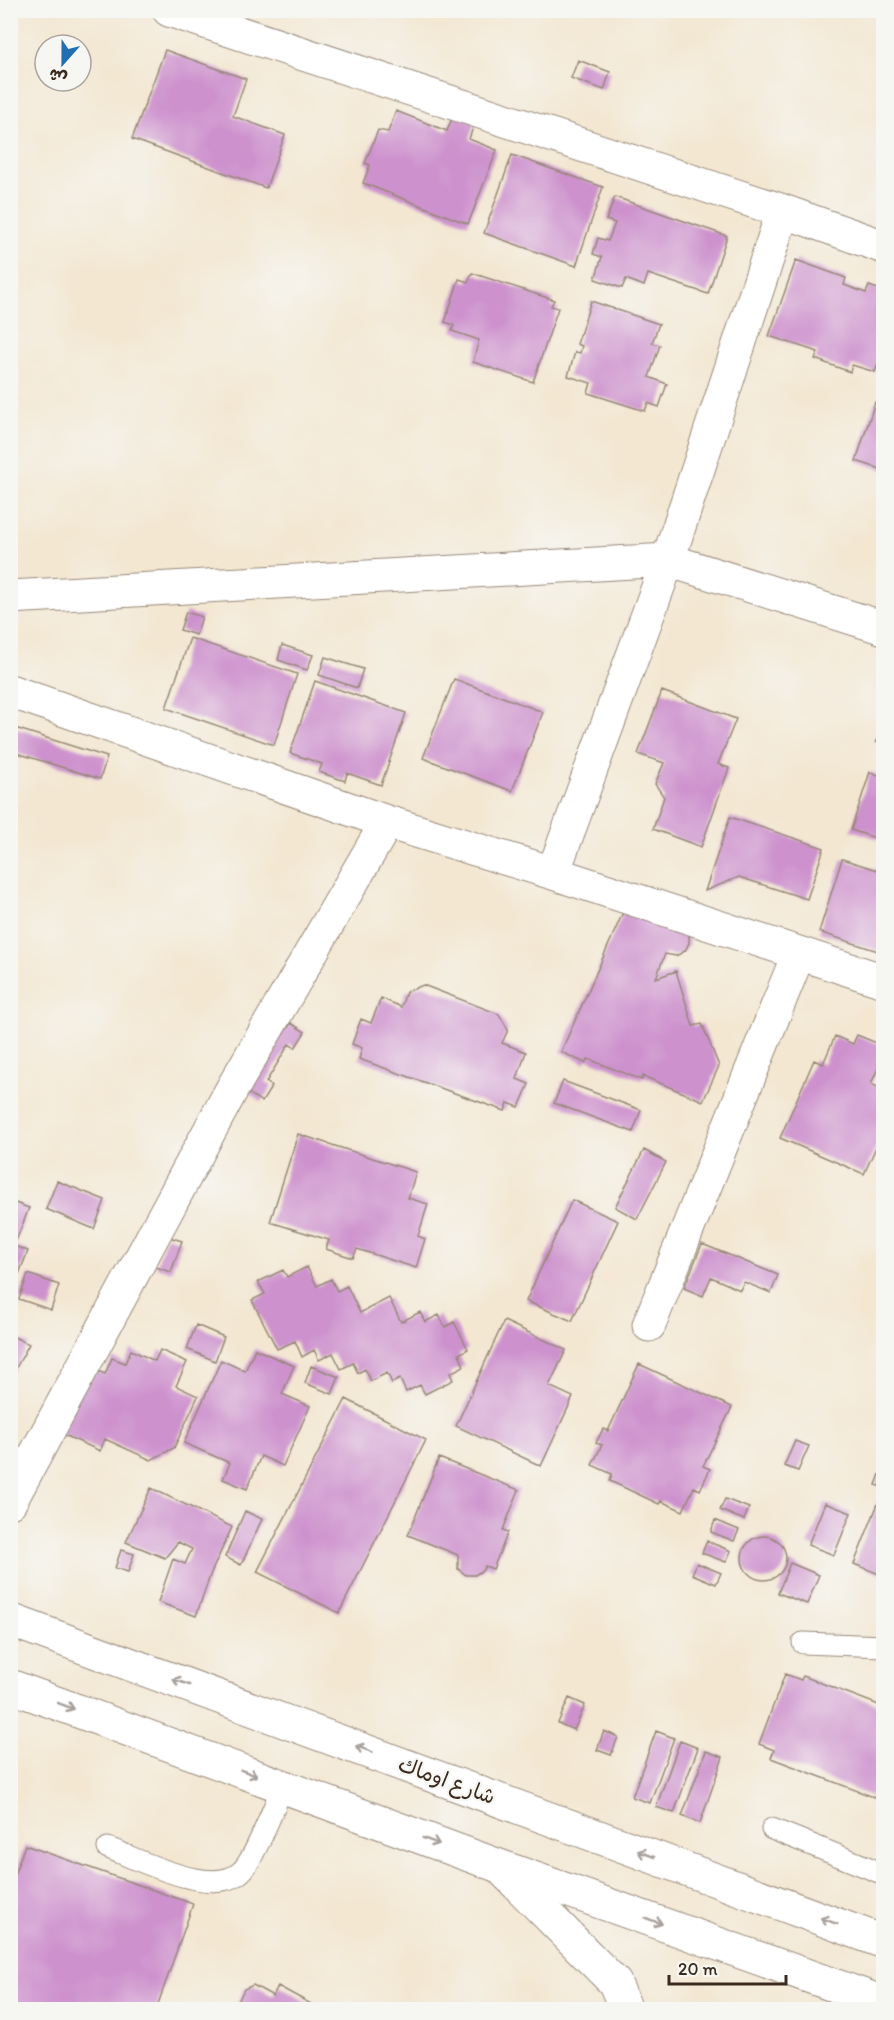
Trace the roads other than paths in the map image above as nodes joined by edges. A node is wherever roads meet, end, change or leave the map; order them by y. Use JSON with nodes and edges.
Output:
{"nodes":[{"id":1,"x":169,"y":10,"type":"edge"},
{"id":2,"x":783,"y":211,"type":"junction"},
{"id":3,"x":884,"y":248,"type":"edge"},
{"id":4,"x":668,"y":560,"type":"junction"},
{"id":5,"x":10,"y":597,"type":"edge"},
{"id":6,"x":884,"y":628,"type":"edge"},
{"id":7,"x":10,"y":691,"type":"edge"},
{"id":8,"x":387,"y":822,"type":"junction"},
{"id":9,"x":553,"y":873,"type":"junction"},
{"id":10,"x":798,"y":955,"type":"junction"},
{"id":11,"x":884,"y":981,"type":"edge"},
{"id":12,"x":649,"y":1324,"type":"dead end"},
{"id":13,"x":10,"y":1502,"type":"edge"},
{"id":14,"x":10,"y":1620,"type":"edge"},
{"id":15,"x":802,"y":1643,"type":"dead end"},
{"id":16,"x":884,"y":1646,"type":"edge"},
{"id":17,"x":10,"y":1686,"type":"edge"},
{"id":18,"x":284,"y":1785,"type":"junction"},
{"id":19,"x":772,"y":1830,"type":"dead end"},
{"id":20,"x":108,"y":1848,"type":"dead end"},
{"id":21,"x":499,"y":1866,"type":"junction"},
{"id":22,"x":884,"y":1874,"type":"edge"},
{"id":23,"x":884,"y":1942,"type":"edge"},
{"id":24,"x":884,"y":2003,"type":"edge"},
{"id":25,"x":626,"y":2010,"type":"edge"}],
"edges":[{"from":1,"to":2,"type":"street"},
{"from":2,"to":3,"type":"street"},
{"from":2,"to":4,"type":"street"},
{"from":4,"to":5,"type":"street"},
{"from":4,"to":6,"type":"street"},
{"from":4,"to":9,"type":"street"},
{"from":7,"to":8,"type":"street"},
{"from":8,"to":9,"type":"street"},
{"from":8,"to":13,"type":"street"},
{"from":9,"to":10,"type":"street"},
{"from":10,"to":11,"type":"street"},
{"from":10,"to":12,"type":"street"},
{"from":23,"to":14,"type":"street","name":"شارع اوماك","one_way":true},
{"from":15,"to":16,"type":"lane"},
{"from":17,"to":18,"type":"street","one_way":true},
{"from":18,"to":20,"type":"lane"},
{"from":18,"to":21,"type":"street","one_way":true},
{"from":19,"to":22,"type":"lane"},
{"from":21,"to":24,"type":"street","one_way":true},
{"from":21,"to":25,"type":"street"}]}
